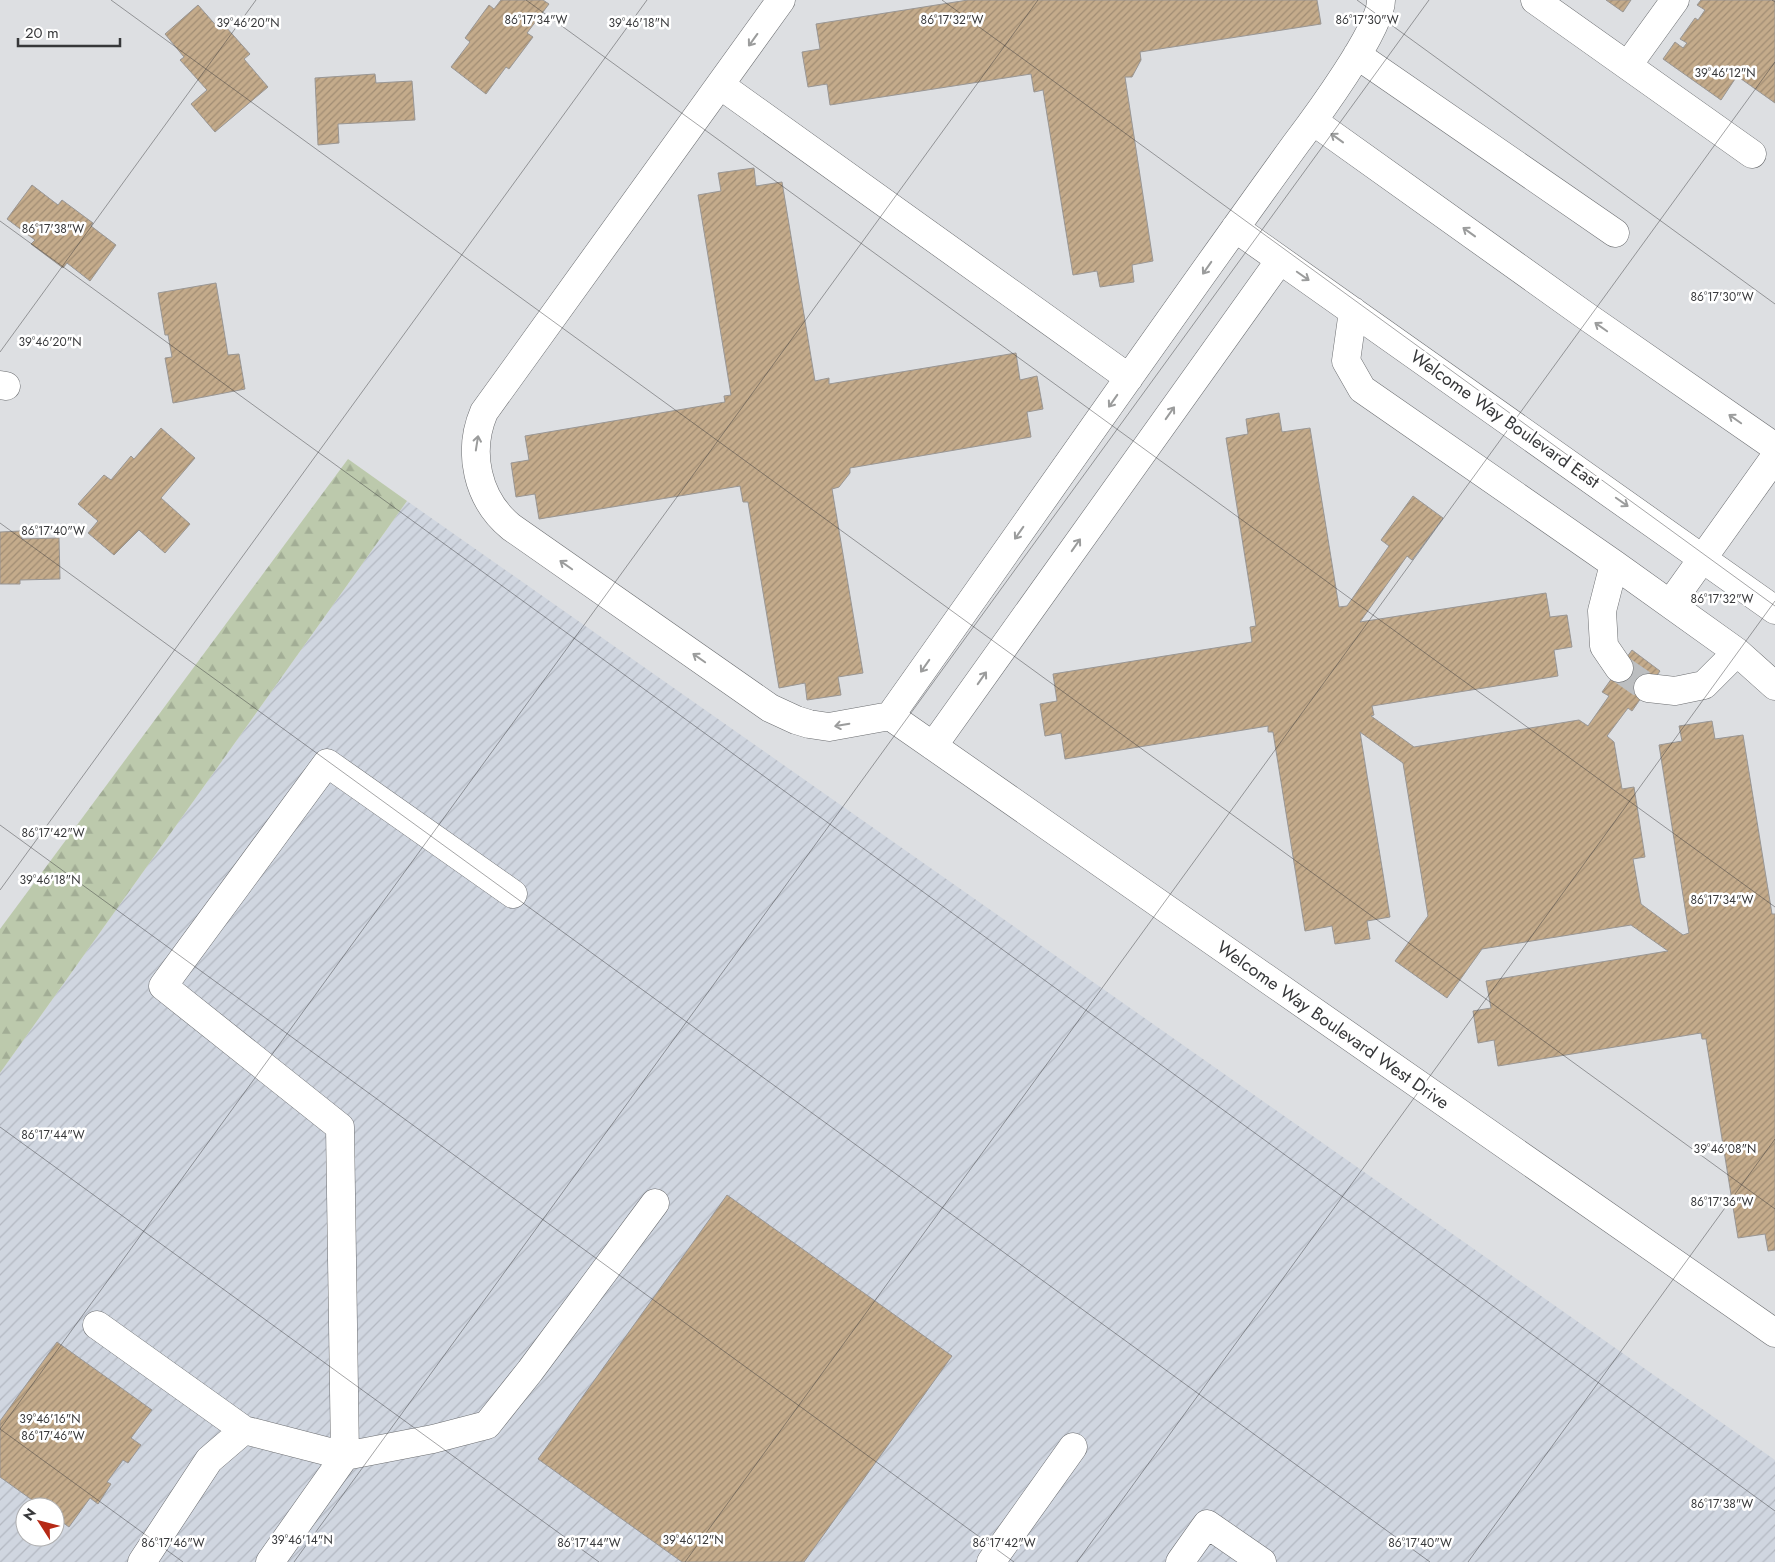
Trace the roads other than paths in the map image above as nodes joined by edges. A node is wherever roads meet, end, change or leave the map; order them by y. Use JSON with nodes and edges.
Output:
{"nodes":[{"id":1,"x":781,"y":0,"type":"edge"},
{"id":2,"x":1381,"y":0,"type":"edge"},
{"id":3,"x":1535,"y":0,"type":"edge"},
{"id":4,"x":1675,"y":0,"type":"edge"},
{"id":5,"x":1357,"y":55,"type":"junction"},
{"id":6,"x":1628,"y":65,"type":"junction"},
{"id":7,"x":720,"y":85,"type":"junction"},
{"id":8,"x":1313,"y":121,"type":"junction"},
{"id":9,"x":1752,"y":154,"type":"dead end"},
{"id":10,"x":1235,"y":228,"type":"junction"},
{"id":11,"x":1615,"y":233,"type":"dead end"},
{"id":12,"x":1280,"y":260,"type":"junction"},
{"id":13,"x":1353,"y":311,"type":"junction"},
{"id":14,"x":1129,"y":378,"type":"junction"},
{"id":15,"x":1775,"y":447,"type":"edge"},
{"id":16,"x":1775,"y":457,"type":"edge"},
{"id":17,"x":1701,"y":558,"type":"junction"},
{"id":18,"x":1614,"y":564,"type":"junction"},
{"id":19,"x":1670,"y":604,"type":"junction"},
{"id":20,"x":1775,"y":610,"type":"edge"},
{"id":21,"x":1737,"y":652,"type":"junction"},
{"id":22,"x":1619,"y":668,"type":"tunnel mouth"},
{"id":23,"x":1775,"y":686,"type":"edge"},
{"id":24,"x":1648,"y":688,"type":"tunnel mouth"},
{"id":25,"x":890,"y":716,"type":"junction"},
{"id":26,"x":933,"y":746,"type":"junction"},
{"id":27,"x":513,"y":894,"type":"dead end"},
{"id":28,"x":655,"y":1203,"type":"dead end"},
{"id":29,"x":97,"y":1325,"type":"dead end"},
{"id":30,"x":1775,"y":1333,"type":"edge"},
{"id":31,"x":244,"y":1430,"type":"junction"},
{"id":32,"x":1074,"y":1448,"type":"dead end"},
{"id":33,"x":345,"y":1456,"type":"junction"},
{"id":34,"x":142,"y":1562,"type":"edge"},
{"id":35,"x":270,"y":1562,"type":"edge"},
{"id":36,"x":991,"y":1562,"type":"edge"},
{"id":37,"x":1180,"y":1562,"type":"edge"},
{"id":38,"x":1262,"y":1562,"type":"edge"}],
"edges":[{"from":1,"to":7,"type":"street","one_way":true},
{"from":2,"to":5,"type":"street"},
{"from":3,"to":6,"type":"street"},
{"from":4,"to":6,"type":"street"},
{"from":5,"to":8,"type":"street"},
{"from":5,"to":11,"type":"street"},
{"from":6,"to":9,"type":"street"},
{"from":7,"to":14,"type":"street"},
{"from":25,"to":7,"type":"street","one_way":true},
{"from":8,"to":10,"type":"street"},
{"from":15,"to":8,"type":"street","one_way":true},
{"from":10,"to":12,"type":"street","name":"Welcome Way Boulevard East"},
{"from":10,"to":14,"type":"street","one_way":true},
{"from":12,"to":13,"type":"street","name":"Welcome Way Boulevard East","one_way":true},
{"from":26,"to":12,"type":"street","one_way":true},
{"from":13,"to":17,"type":"street","name":"Welcome Way Boulevard East","one_way":true},
{"from":13,"to":18,"type":"street"},
{"from":14,"to":25,"type":"street","one_way":true},
{"from":16,"to":17,"type":"street"},
{"from":17,"to":19,"type":"street"},
{"from":17,"to":20,"type":"street","name":"Welcome Way Boulevard East"},
{"from":18,"to":19,"type":"street"},
{"from":18,"to":22,"type":"street"},
{"from":19,"to":21,"type":"street"},
{"from":21,"to":23,"type":"street"},
{"from":21,"to":24,"type":"street"},
{"from":25,"to":26,"type":"street","name":"Welcome Way Boulevard West Drive"},
{"from":26,"to":30,"type":"street","name":"Welcome Way Boulevard West Drive"},
{"from":27,"to":33,"type":"street"},
{"from":28,"to":33,"type":"street"},
{"from":29,"to":31,"type":"street"},
{"from":31,"to":33,"type":"street"},
{"from":31,"to":34,"type":"street"},
{"from":32,"to":36,"type":"street"},
{"from":33,"to":35,"type":"street"},
{"from":37,"to":38,"type":"street"}]}
